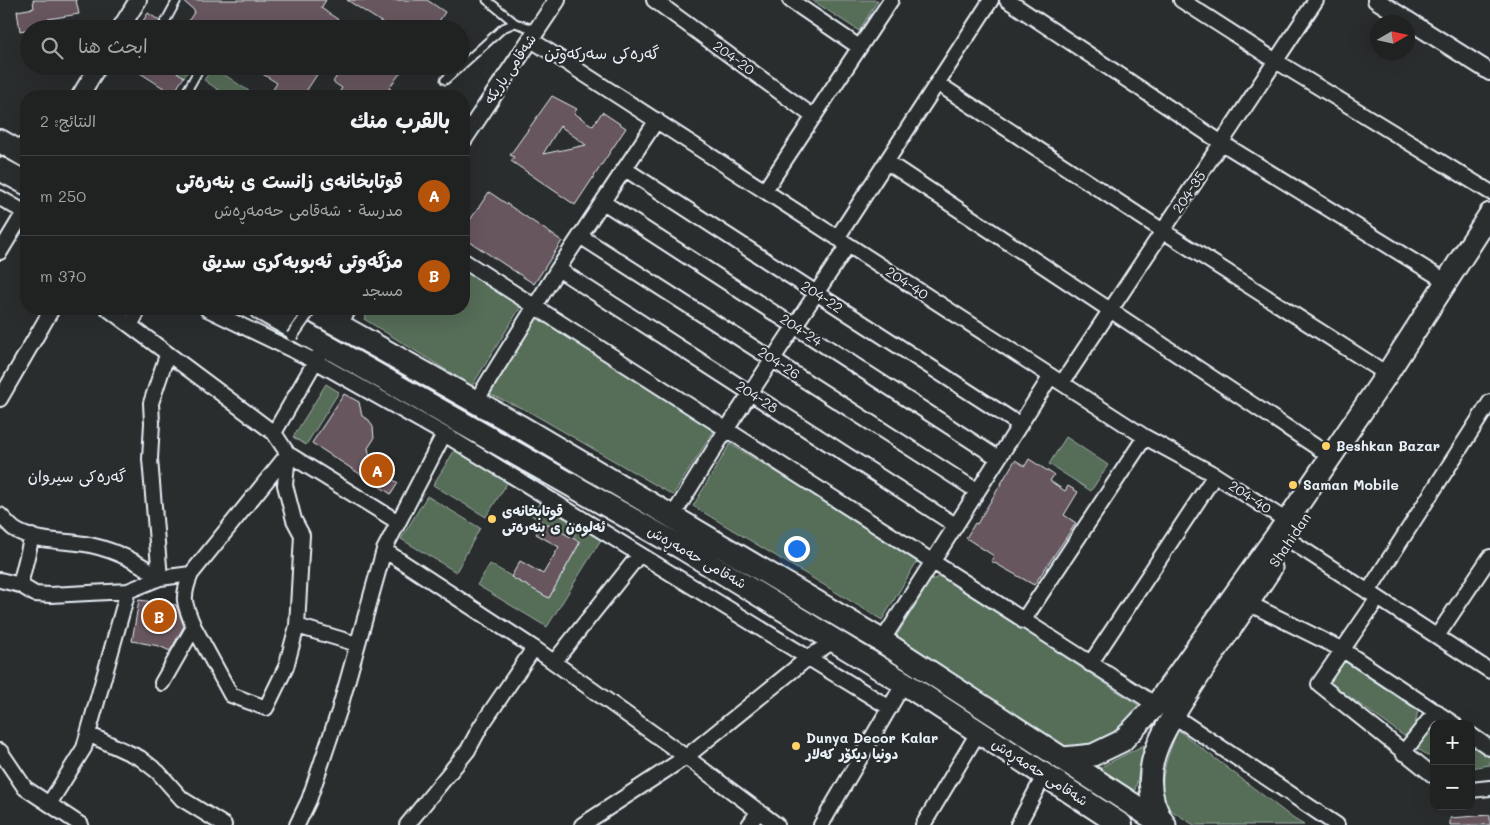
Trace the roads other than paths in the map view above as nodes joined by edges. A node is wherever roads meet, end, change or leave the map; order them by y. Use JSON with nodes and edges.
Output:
{"nodes":[{"id":1,"x":138,"y":0,"type":"edge"},
{"id":2,"x":177,"y":0,"type":"edge"},
{"id":3,"x":487,"y":0,"type":"edge"},
{"id":4,"x":557,"y":0,"type":"edge"},
{"id":5,"x":654,"y":0,"type":"edge"},
{"id":6,"x":790,"y":0,"type":"edge"},
{"id":7,"x":891,"y":0,"type":"edge"},
{"id":8,"x":991,"y":0,"type":"edge"},
{"id":9,"x":1007,"y":0,"type":"edge"},
{"id":10,"x":1181,"y":0,"type":"edge"},
{"id":11,"x":1316,"y":0,"type":"edge"},
{"id":12,"x":1376,"y":0,"type":"edge"},
{"id":13,"x":126,"y":20,"type":"edge"},
{"id":14,"x":166,"y":20,"type":"edge"},
{"id":15,"x":515,"y":23,"type":"junction"},
{"id":16,"x":533,"y":35,"type":"junction"},
{"id":17,"x":859,"y":47,"type":"junction"},
{"id":18,"x":470,"y":58,"type":"edge"},
{"id":19,"x":1276,"y":61,"type":"junction"},
{"id":20,"x":1490,"y":72,"type":"edge"},
{"id":21,"x":93,"y":75,"type":"edge"},
{"id":22,"x":196,"y":75,"type":"edge"},
{"id":23,"x":451,"y":75,"type":"edge"},
{"id":24,"x":445,"y":80,"type":"dead end"},
{"id":25,"x":937,"y":83,"type":"junction"},
{"id":26,"x":84,"y":90,"type":"edge"},
{"id":27,"x":187,"y":90,"type":"edge"},
{"id":28,"x":814,"y":117,"type":"junction"},
{"id":29,"x":657,"y":120,"type":"junction"},
{"id":30,"x":470,"y":130,"type":"edge"},
{"id":31,"x":1222,"y":143,"type":"junction"},
{"id":32,"x":2,"y":146,"type":"edge"},
{"id":33,"x":20,"y":154,"type":"edge"},
{"id":34,"x":887,"y":162,"type":"junction"},
{"id":35,"x":0,"y":169,"type":"edge"},
{"id":36,"x":625,"y":169,"type":"junction"},
{"id":37,"x":20,"y":180,"type":"edge"},
{"id":38,"x":765,"y":190,"type":"junction"},
{"id":39,"x":1490,"y":192,"type":"edge"},
{"id":40,"x":0,"y":198,"type":"edge"},
{"id":41,"x":603,"y":202,"type":"junction"},
{"id":42,"x":20,"y":208,"type":"edge"},
{"id":43,"x":1490,"y":214,"type":"edge"},
{"id":44,"x":20,"y":220,"type":"edge"},
{"id":45,"x":1163,"y":232,"type":"junction"},
{"id":46,"x":580,"y":236,"type":"junction"},
{"id":47,"x":843,"y":241,"type":"junction"},
{"id":48,"x":1490,"y":241,"type":"edge"},
{"id":49,"x":0,"y":252,"type":"edge"},
{"id":50,"x":470,"y":265,"type":"edge"},
{"id":51,"x":558,"y":269,"type":"junction"},
{"id":52,"x":1447,"y":282,"type":"junction"},
{"id":53,"x":816,"y":293,"type":"junction"},
{"id":54,"x":534,"y":307,"type":"junction"},
{"id":55,"x":1110,"y":311,"type":"junction"},
{"id":56,"x":49,"y":315,"type":"edge"},
{"id":57,"x":117,"y":315,"type":"edge"},
{"id":58,"x":136,"y":315,"type":"edge"},
{"id":59,"x":222,"y":315,"type":"edge"},
{"id":60,"x":269,"y":315,"type":"edge"},
{"id":61,"x":306,"y":315,"type":"edge"},
{"id":62,"x":343,"y":316,"type":"edge"},
{"id":63,"x":131,"y":324,"type":"junction"},
{"id":64,"x":794,"y":326,"type":"junction"},
{"id":65,"x":292,"y":336,"type":"dead end"},
{"id":66,"x":320,"y":354,"type":"junction"},
{"id":67,"x":167,"y":355,"type":"junction"},
{"id":68,"x":772,"y":359,"type":"junction"},
{"id":69,"x":1387,"y":374,"type":"junction"},
{"id":70,"x":1057,"y":380,"type":"junction"},
{"id":71,"x":750,"y":393,"type":"junction"},
{"id":72,"x":0,"y":399,"type":"edge"},
{"id":73,"x":476,"y":401,"type":"junction"},
{"id":74,"x":1490,"y":402,"type":"edge"},
{"id":75,"x":1020,"y":425,"type":"junction"},
{"id":76,"x":519,"y":426,"type":"junction"},
{"id":77,"x":726,"y":430,"type":"junction"},
{"id":78,"x":274,"y":433,"type":"junction"},
{"id":79,"x":444,"y":434,"type":"junction"},
{"id":80,"x":1145,"y":437,"type":"junction"},
{"id":81,"x":503,"y":448,"type":"junction"},
{"id":82,"x":288,"y":454,"type":"junction"},
{"id":83,"x":1330,"y":456,"type":"junction"},
{"id":84,"x":998,"y":458,"type":"junction"},
{"id":85,"x":1215,"y":474,"type":"junction"},
{"id":86,"x":977,"y":491,"type":"junction"},
{"id":87,"x":0,"y":515,"type":"edge"},
{"id":88,"x":672,"y":517,"type":"junction"},
{"id":89,"x":398,"y":522,"type":"junction"},
{"id":90,"x":955,"y":525,"type":"junction"},
{"id":91,"x":1288,"y":531,"type":"junction"},
{"id":92,"x":32,"y":536,"type":"junction"},
{"id":93,"x":384,"y":550,"type":"junction"},
{"id":94,"x":639,"y":555,"type":"junction"},
{"id":95,"x":1490,"y":556,"type":"edge"},
{"id":96,"x":931,"y":562,"type":"junction"},
{"id":97,"x":191,"y":574,"type":"junction"},
{"id":98,"x":160,"y":578,"type":"junction"},
{"id":99,"x":0,"y":580,"type":"edge"},
{"id":100,"x":20,"y":584,"type":"junction"},
{"id":101,"x":128,"y":591,"type":"junction"},
{"id":102,"x":1373,"y":595,"type":"junction"},
{"id":103,"x":1248,"y":603,"type":"junction"},
{"id":104,"x":1023,"y":621,"type":"junction"},
{"id":105,"x":194,"y":626,"type":"junction"},
{"id":106,"x":297,"y":626,"type":"junction"},
{"id":107,"x":1218,"y":632,"type":"junction"},
{"id":108,"x":1436,"y":636,"type":"junction"},
{"id":109,"x":835,"y":640,"type":"junction"},
{"id":110,"x":882,"y":641,"type":"junction"},
{"id":111,"x":358,"y":644,"type":"junction"},
{"id":112,"x":534,"y":648,"type":"junction"},
{"id":113,"x":1343,"y":650,"type":"junction"},
{"id":114,"x":808,"y":658,"type":"junction"},
{"id":115,"x":554,"y":662,"type":"junction"},
{"id":116,"x":1090,"y":664,"type":"junction"},
{"id":117,"x":1490,"y":671,"type":"edge"},
{"id":118,"x":162,"y":683,"type":"dead end"},
{"id":119,"x":904,"y":683,"type":"junction"},
{"id":120,"x":890,"y":708,"type":"junction"},
{"id":121,"x":1165,"y":710,"type":"junction"},
{"id":122,"x":1436,"y":711,"type":"junction"},
{"id":123,"x":1448,"y":720,"type":"edge"},
{"id":124,"x":979,"y":731,"type":"junction"},
{"id":125,"x":88,"y":734,"type":"junction"},
{"id":126,"x":1475,"y":738,"type":"edge"},
{"id":127,"x":1490,"y":748,"type":"edge"},
{"id":128,"x":0,"y":751,"type":"edge"},
{"id":129,"x":1404,"y":753,"type":"junction"},
{"id":130,"x":686,"y":756,"type":"junction"},
{"id":131,"x":1064,"y":758,"type":"junction"},
{"id":132,"x":1430,"y":773,"type":"edge"},
{"id":133,"x":1045,"y":774,"type":"junction"},
{"id":134,"x":1490,"y":788,"type":"edge"},
{"id":135,"x":1475,"y":790,"type":"edge"},
{"id":136,"x":49,"y":804,"type":"junction"},
{"id":137,"x":759,"y":812,"type":"junction"},
{"id":138,"x":302,"y":823,"type":"edge"},
{"id":139,"x":81,"y":825,"type":"edge"},
{"id":140,"x":224,"y":825,"type":"edge"},
{"id":141,"x":406,"y":825,"type":"edge"},
{"id":142,"x":582,"y":825,"type":"edge"},
{"id":143,"x":749,"y":825,"type":"edge"},
{"id":144,"x":777,"y":825,"type":"edge"},
{"id":145,"x":821,"y":825,"type":"edge"},
{"id":146,"x":923,"y":825,"type":"edge"},
{"id":147,"x":1018,"y":825,"type":"edge"},
{"id":148,"x":1121,"y":825,"type":"edge"},
{"id":149,"x":1165,"y":825,"type":"edge"},
{"id":150,"x":1337,"y":825,"type":"edge"}],
"edges":[{"from":1,"to":13,"type":"street"},
{"from":2,"to":14,"type":"lane"},
{"from":3,"to":15,"type":"lane"},
{"from":4,"to":16,"type":"street","name":"شەقامی باریکە"},
{"from":5,"to":28,"type":"street","name":"204-20"},
{"from":6,"to":17,"type":"street"},
{"from":7,"to":17,"type":"street"},
{"from":8,"to":25,"type":"street"},
{"from":9,"to":31,"type":"street"},
{"from":10,"to":19,"type":"street"},
{"from":11,"to":19,"type":"street","name":"204-35"},
{"from":12,"to":20,"type":"street"},
{"from":15,"to":16,"type":"lane"},
{"from":15,"to":18,"type":"lane"},
{"from":16,"to":29,"type":"street","name":"204-40"},
{"from":16,"to":30,"type":"street","name":"شەقامی باریکە"},
{"from":17,"to":28,"type":"street"},
{"from":19,"to":31,"type":"street","name":"204-35"},
{"from":19,"to":39,"type":"street"},
{"from":21,"to":26,"type":"street"},
{"from":22,"to":27,"type":"lane"},
{"from":23,"to":24,"type":"lane"},
{"from":25,"to":34,"type":"street"},
{"from":25,"to":45,"type":"street"},
{"from":28,"to":38,"type":"street"},
{"from":29,"to":36,"type":"street"},
{"from":29,"to":38,"type":"street","name":"204-40"},
{"from":31,"to":45,"type":"street","name":"204-35"},
{"from":31,"to":52,"type":"street"},
{"from":32,"to":33,"type":"highway"},
{"from":34,"to":47,"type":"street"},
{"from":34,"to":55,"type":"street"},
{"from":35,"to":37,"type":"highway"},
{"from":36,"to":41,"type":"street"},
{"from":36,"to":53,"type":"street","name":"204-22"},
{"from":38,"to":47,"type":"street","name":"204-40"},
{"from":40,"to":42,"type":"street"},
{"from":41,"to":46,"type":"street"},
{"from":41,"to":64,"type":"street","name":"204-24"},
{"from":43,"to":52,"type":"main road"},
{"from":44,"to":49,"type":"street"},
{"from":45,"to":55,"type":"street","name":"204-35"},
{"from":45,"to":69,"type":"street"},
{"from":46,"to":51,"type":"street"},
{"from":46,"to":68,"type":"street","name":"204-26"},
{"from":47,"to":53,"type":"street"},
{"from":47,"to":70,"type":"street","name":"204-40"},
{"from":48,"to":91,"type":"main road","name":"Shahidan"},
{"from":50,"to":54,"type":"street"},
{"from":51,"to":54,"type":"street"},
{"from":51,"to":71,"type":"street","name":"204-28"},
{"from":52,"to":69,"type":"main road"},
{"from":53,"to":64,"type":"street"},
{"from":53,"to":75,"type":"street","name":"204-22"},
{"from":54,"to":73,"type":"street"},
{"from":54,"to":77,"type":"street"},
{"from":55,"to":70,"type":"street","name":"204-35"},
{"from":55,"to":83,"type":"street"},
{"from":56,"to":72,"type":"street"},
{"from":57,"to":63,"type":"street"},
{"from":58,"to":63,"type":"street"},
{"from":59,"to":66,"type":"street"},
{"from":60,"to":66,"type":"highway","name":"شەقامی حەمەڕەش"},
{"from":61,"to":65,"type":"street","bridge":true},
{"from":62,"to":73,"type":"highway","name":"شەقامی حەمەڕەش"},
{"from":63,"to":67,"type":"street"},
{"from":64,"to":68,"type":"street"},
{"from":64,"to":84,"type":"street","name":"204-24"},
{"from":66,"to":78,"type":"street"},
{"from":66,"to":79,"type":"street"},
{"from":66,"to":81,"type":"highway","name":"شەقامی حەمەڕەش"},
{"from":67,"to":78,"type":"street"},
{"from":67,"to":98,"type":"street"},
{"from":68,"to":71,"type":"street"},
{"from":68,"to":86,"type":"street","name":"204-26"},
{"from":69,"to":83,"type":"main road"},
{"from":70,"to":75,"type":"street","name":"204-35"},
{"from":70,"to":80,"type":"street","name":"204-40"},
{"from":71,"to":77,"type":"street"},
{"from":71,"to":90,"type":"street","name":"204-28"},
{"from":73,"to":76,"type":"highway","name":"شەقامی حەمەڕەش"},
{"from":74,"to":102,"type":"street"},
{"from":75,"to":84,"type":"street","name":"204-35"},
{"from":76,"to":81,"type":"highway"},
{"from":76,"to":88,"type":"highway","name":"شەقامی حەمەڕەش"},
{"from":77,"to":88,"type":"street"},
{"from":77,"to":96,"type":"street"},
{"from":78,"to":82,"type":"street"},
{"from":79,"to":89,"type":"street"},
{"from":79,"to":94,"type":"street"},
{"from":80,"to":85,"type":"street","name":"204-40"},
{"from":80,"to":104,"type":"street"},
{"from":81,"to":109,"type":"highway","name":"شەقامی حەمەڕەش"},
{"from":82,"to":89,"type":"street"},
{"from":82,"to":97,"type":"street"},
{"from":82,"to":106,"type":"street"},
{"from":83,"to":91,"type":"main road"},
{"from":84,"to":86,"type":"street","name":"204-35"},
{"from":85,"to":91,"type":"street","name":"204-40"},
{"from":85,"to":116,"type":"street"},
{"from":86,"to":90,"type":"street","name":"204-35"},
{"from":87,"to":92,"type":"street"},
{"from":88,"to":110,"type":"highway","name":"شەقامی حەمەڕەش"},
{"from":89,"to":93,"type":"street"},
{"from":90,"to":96,"type":"street","name":"204-35"},
{"from":91,"to":102,"type":"street","name":"204-40"},
{"from":91,"to":103,"type":"main road","name":"Shahidan"},
{"from":91,"to":107,"type":"main road"},
{"from":92,"to":98,"type":"street"},
{"from":92,"to":100,"type":"street"},
{"from":93,"to":111,"type":"street"},
{"from":93,"to":112,"type":"street"},
{"from":94,"to":114,"type":"street"},
{"from":94,"to":115,"type":"street"},
{"from":95,"to":108,"type":"street"},
{"from":96,"to":104,"type":"street"},
{"from":96,"to":110,"type":"street","name":"204-35"},
{"from":97,"to":98,"type":"street"},
{"from":97,"to":105,"type":"street"},
{"from":98,"to":101,"type":"street"},
{"from":99,"to":100,"type":"street"},
{"from":100,"to":101,"type":"street"},
{"from":101,"to":125,"type":"street"},
{"from":102,"to":108,"type":"street","name":"204-40"},
{"from":102,"to":113,"type":"street"},
{"from":103,"to":107,"type":"main road","name":"Shahidan"},
{"from":103,"to":113,"type":"street"},
{"from":104,"to":116,"type":"street"},
{"from":105,"to":106,"type":"street"},
{"from":105,"to":118,"type":"street"},
{"from":106,"to":111,"type":"street"},
{"from":107,"to":121,"type":"main road","name":"Shahidan"},
{"from":108,"to":117,"type":"street","name":"204-40"},
{"from":109,"to":114,"type":"street"},
{"from":109,"to":119,"type":"highway","name":"شەقامی حەمەڕەش"},
{"from":110,"to":131,"type":"highway","name":"شەقامی حەمەڕەش"},
{"from":111,"to":138,"type":"street"},
{"from":112,"to":115,"type":"street"},
{"from":112,"to":141,"type":"street"},
{"from":113,"to":122,"type":"street"},
{"from":113,"to":129,"type":"street"},
{"from":114,"to":120,"type":"street"},
{"from":114,"to":130,"type":"street"},
{"from":115,"to":130,"type":"street"},
{"from":116,"to":121,"type":"street"},
{"from":119,"to":120,"type":"street"},
{"from":119,"to":124,"type":"highway","name":"شەقامی حەمەڕەش"},
{"from":120,"to":145,"type":"street"},
{"from":121,"to":131,"type":"main road"},
{"from":121,"to":149,"type":"main road","name":"Shahidan"},
{"from":121,"to":150,"type":"street"},
{"from":122,"to":123,"type":"street"},
{"from":122,"to":129,"type":"street"},
{"from":124,"to":133,"type":"highway","name":"شەقامی حەمەڕەش"},
{"from":124,"to":146,"type":"street"},
{"from":125,"to":136,"type":"street"},
{"from":125,"to":140,"type":"street"},
{"from":126,"to":127,"type":"street"},
{"from":128,"to":136,"type":"street"},
{"from":129,"to":132,"type":"street"},
{"from":130,"to":137,"type":"street"},
{"from":130,"to":142,"type":"street"},
{"from":131,"to":149,"type":"highway","name":"شەقامی حەمەڕەش"},
{"from":133,"to":147,"type":"street"},
{"from":133,"to":148,"type":"highway","name":"شەقامی حەمەڕەش"},
{"from":134,"to":135,"type":"street"},
{"from":136,"to":139,"type":"street"},
{"from":137,"to":143,"type":"street"},
{"from":137,"to":144,"type":"street"}]}
